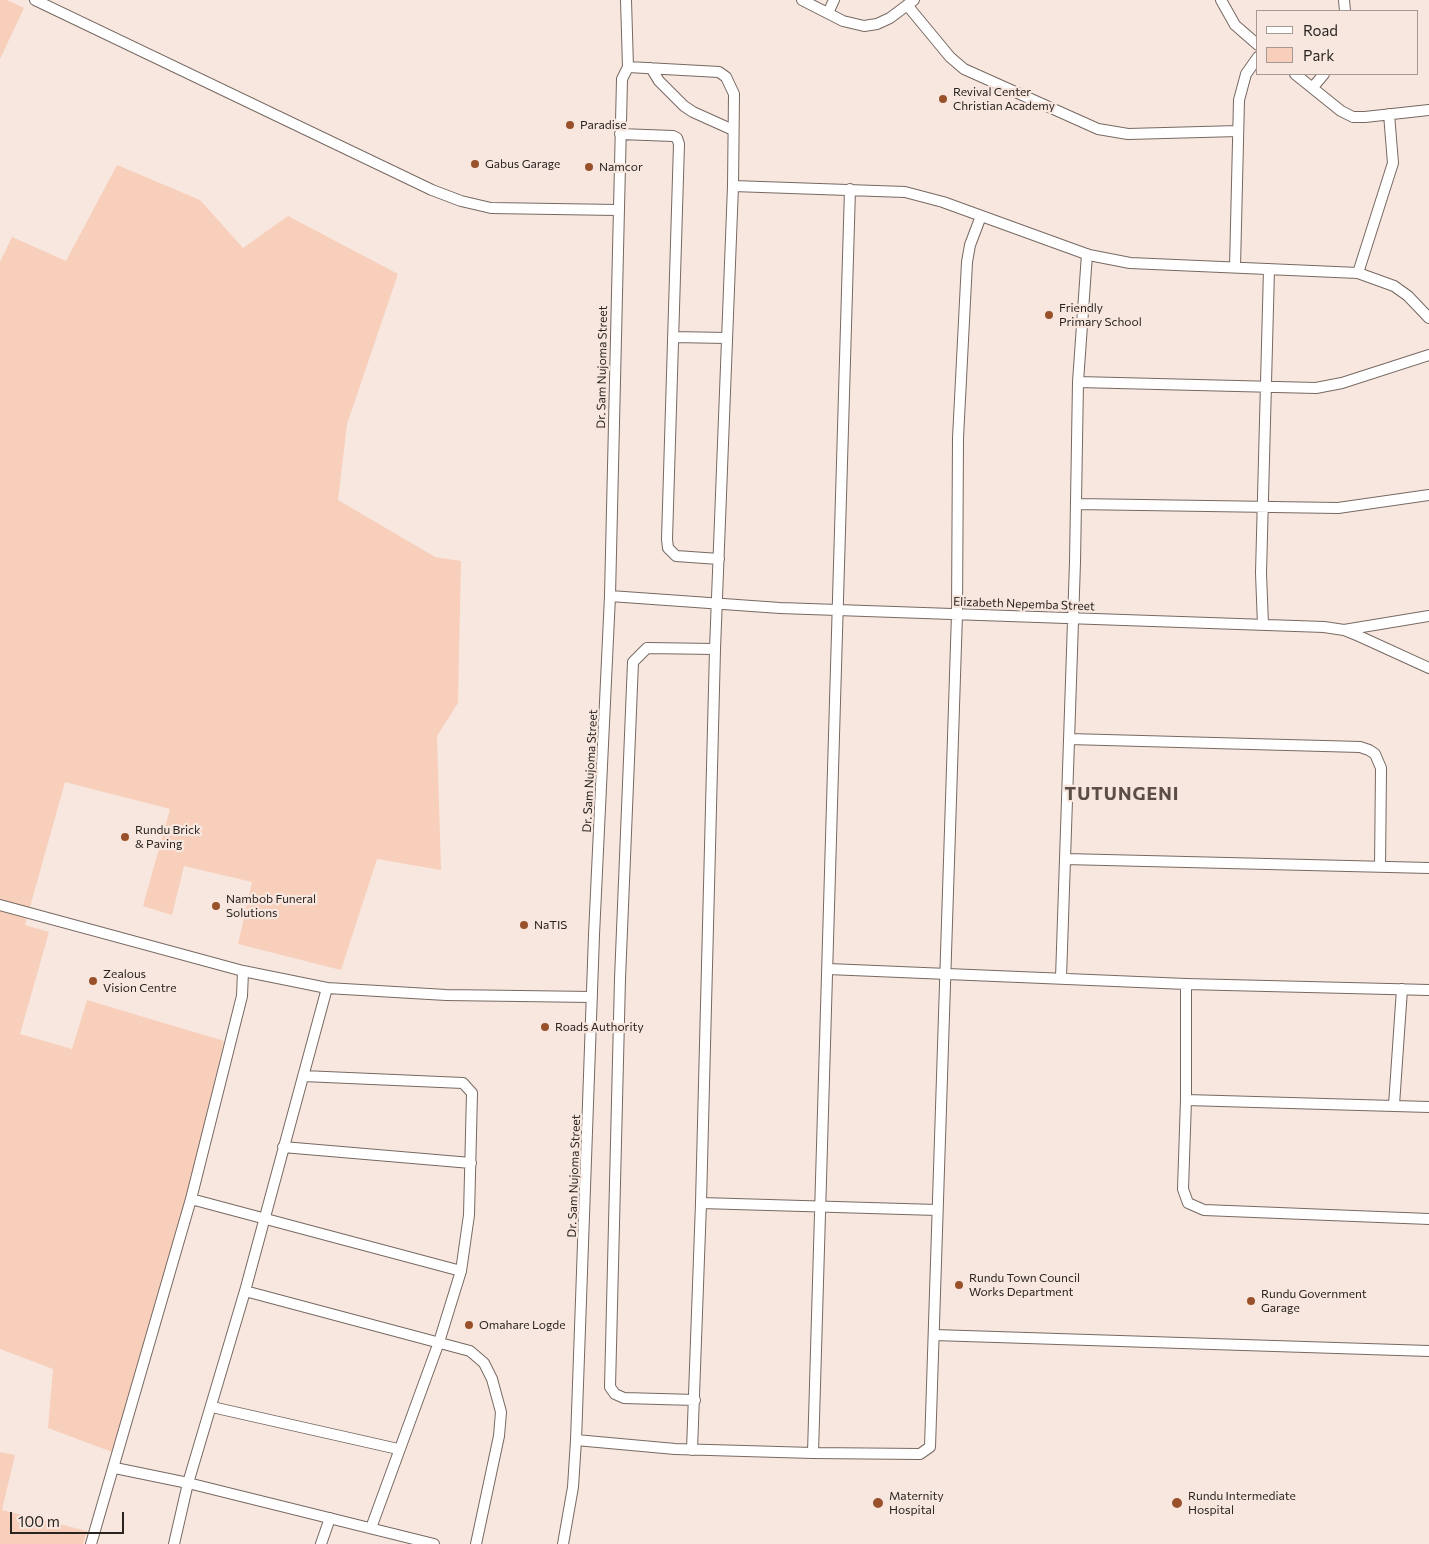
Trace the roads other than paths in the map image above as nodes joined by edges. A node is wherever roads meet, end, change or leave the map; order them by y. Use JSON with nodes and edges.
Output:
{"nodes":[{"id":1,"x":35,"y":0,"type":"edge"},
{"id":2,"x":626,"y":0,"type":"edge"},
{"id":3,"x":802,"y":0,"type":"edge"},
{"id":4,"x":834,"y":0,"type":"edge"},
{"id":5,"x":1221,"y":0,"type":"edge"},
{"id":6,"x":910,"y":3,"type":"edge"},
{"id":7,"x":828,"y":13,"type":"junction"},
{"id":8,"x":1256,"y":43,"type":"edge"},
{"id":9,"x":1256,"y":60,"type":"edge"},
{"id":10,"x":628,"y":67,"type":"junction"},
{"id":11,"x":651,"y":68,"type":"junction"},
{"id":12,"x":1297,"y":75,"type":"edge"},
{"id":13,"x":1323,"y":75,"type":"edge"},
{"id":14,"x":1313,"y":87,"type":"junction"},
{"id":15,"x":1429,"y":110,"type":"edge"},
{"id":16,"x":1389,"y":114,"type":"junction"},
{"id":17,"x":733,"y":130,"type":"junction"},
{"id":18,"x":1238,"y":132,"type":"junction"},
{"id":19,"x":620,"y":134,"type":"junction"},
{"id":20,"x":733,"y":186,"type":"junction"},
{"id":21,"x":850,"y":189,"type":"junction"},
{"id":22,"x":618,"y":210,"type":"junction"},
{"id":23,"x":981,"y":216,"type":"junction"},
{"id":24,"x":1087,"y":254,"type":"junction"},
{"id":25,"x":1235,"y":267,"type":"junction"},
{"id":26,"x":1269,"y":268,"type":"junction"},
{"id":27,"x":1358,"y":273,"type":"junction"},
{"id":28,"x":1429,"y":318,"type":"edge"},
{"id":29,"x":673,"y":337,"type":"junction"},
{"id":30,"x":727,"y":338,"type":"junction"},
{"id":31,"x":1429,"y":355,"type":"edge"},
{"id":32,"x":1078,"y":382,"type":"junction"},
{"id":33,"x":1266,"y":387,"type":"junction"},
{"id":34,"x":1429,"y":496,"type":"edge"},
{"id":35,"x":1076,"y":504,"type":"junction"},
{"id":36,"x":1263,"y":507,"type":"junction"},
{"id":37,"x":719,"y":559,"type":"junction"},
{"id":38,"x":610,"y":596,"type":"junction"},
{"id":39,"x":717,"y":603,"type":"junction"},
{"id":40,"x":838,"y":610,"type":"junction"},
{"id":41,"x":957,"y":614,"type":"junction"},
{"id":42,"x":1429,"y":616,"type":"edge"},
{"id":43,"x":1073,"y":618,"type":"junction"},
{"id":44,"x":1263,"y":625,"type":"junction"},
{"id":45,"x":1344,"y":630,"type":"junction"},
{"id":46,"x":715,"y":649,"type":"junction"},
{"id":47,"x":1429,"y":668,"type":"edge"},
{"id":48,"x":1069,"y":739,"type":"junction"},
{"id":49,"x":1065,"y":859,"type":"junction"},
{"id":50,"x":1380,"y":867,"type":"junction"},
{"id":51,"x":1429,"y":868,"type":"edge"},
{"id":52,"x":0,"y":905,"type":"edge"},
{"id":53,"x":828,"y":969,"type":"junction"},
{"id":54,"x":243,"y":970,"type":"junction"},
{"id":55,"x":944,"y":972,"type":"junction"},
{"id":56,"x":1061,"y":978,"type":"junction"},
{"id":57,"x":1186,"y":984,"type":"junction"},
{"id":58,"x":327,"y":988,"type":"junction"},
{"id":59,"x":1402,"y":989,"type":"junction"},
{"id":60,"x":1429,"y":990,"type":"edge"},
{"id":61,"x":592,"y":997,"type":"junction"},
{"id":62,"x":303,"y":1076,"type":"junction"},
{"id":63,"x":1186,"y":1100,"type":"junction"},
{"id":64,"x":1394,"y":1105,"type":"junction"},
{"id":65,"x":1429,"y":1106,"type":"edge"},
{"id":66,"x":283,"y":1147,"type":"junction"},
{"id":67,"x":471,"y":1163,"type":"junction"},
{"id":68,"x":191,"y":1199,"type":"junction"},
{"id":69,"x":701,"y":1203,"type":"junction"},
{"id":70,"x":820,"y":1206,"type":"junction"},
{"id":71,"x":937,"y":1210,"type":"junction"},
{"id":72,"x":263,"y":1218,"type":"junction"},
{"id":73,"x":1429,"y":1219,"type":"edge"},
{"id":74,"x":462,"y":1271,"type":"junction"},
{"id":75,"x":245,"y":1291,"type":"junction"},
{"id":76,"x":934,"y":1335,"type":"junction"},
{"id":77,"x":439,"y":1342,"type":"junction"},
{"id":78,"x":1429,"y":1351,"type":"edge"},
{"id":79,"x":695,"y":1400,"type":"junction"},
{"id":80,"x":212,"y":1407,"type":"junction"},
{"id":81,"x":576,"y":1440,"type":"junction"},
{"id":82,"x":398,"y":1449,"type":"junction"},
{"id":83,"x":692,"y":1450,"type":"junction"},
{"id":84,"x":813,"y":1453,"type":"junction"},
{"id":85,"x":115,"y":1468,"type":"junction"},
{"id":86,"x":188,"y":1483,"type":"junction"},
{"id":87,"x":330,"y":1518,"type":"junction"},
{"id":88,"x":371,"y":1528,"type":"junction"},
{"id":89,"x":91,"y":1544,"type":"edge"},
{"id":90,"x":174,"y":1544,"type":"edge"},
{"id":91,"x":321,"y":1544,"type":"edge"},
{"id":92,"x":434,"y":1544,"type":"edge"},
{"id":93,"x":476,"y":1544,"type":"edge"},
{"id":94,"x":563,"y":1544,"type":"edge"}],
"edges":[{"from":1,"to":22,"type":"street"},
{"from":2,"to":10,"type":"street","name":"Dr. Sam Nujoma Street"},
{"from":3,"to":7,"type":"street"},
{"from":4,"to":7,"type":"street"},
{"from":5,"to":8,"type":"street"},
{"from":6,"to":7,"type":"street"},
{"from":6,"to":18,"type":"street"},
{"from":9,"to":18,"type":"street"},
{"from":10,"to":11,"type":"street"},
{"from":10,"to":19,"type":"street","name":"Dr. Sam Nujoma Street"},
{"from":11,"to":17,"type":"street"},
{"from":11,"to":17,"type":"street"},
{"from":12,"to":14,"type":"street"},
{"from":13,"to":14,"type":"street"},
{"from":14,"to":16,"type":"street"},
{"from":15,"to":16,"type":"street"},
{"from":16,"to":27,"type":"street"},
{"from":17,"to":20,"type":"street"},
{"from":18,"to":25,"type":"street"},
{"from":19,"to":22,"type":"street","name":"Dr. Sam Nujoma Street"},
{"from":19,"to":29,"type":"street"},
{"from":20,"to":21,"type":"street"},
{"from":20,"to":30,"type":"street"},
{"from":21,"to":23,"type":"street"},
{"from":21,"to":40,"type":"street"},
{"from":22,"to":38,"type":"street","name":"Dr. Sam Nujoma Street"},
{"from":23,"to":24,"type":"street"},
{"from":23,"to":41,"type":"street"},
{"from":24,"to":25,"type":"street"},
{"from":24,"to":32,"type":"street"},
{"from":25,"to":26,"type":"street"},
{"from":26,"to":27,"type":"street"},
{"from":26,"to":33,"type":"street"},
{"from":27,"to":28,"type":"street"},
{"from":29,"to":30,"type":"street"},
{"from":29,"to":37,"type":"street"},
{"from":30,"to":37,"type":"street"},
{"from":31,"to":33,"type":"street"},
{"from":32,"to":33,"type":"street"},
{"from":32,"to":35,"type":"street"},
{"from":33,"to":36,"type":"street"},
{"from":34,"to":36,"type":"street"},
{"from":35,"to":36,"type":"street"},
{"from":35,"to":43,"type":"street"},
{"from":36,"to":44,"type":"street"},
{"from":37,"to":39,"type":"street"},
{"from":38,"to":39,"type":"street","name":"Elizabeth Nepemba Street"},
{"from":38,"to":61,"type":"street","name":"Dr. Sam Nujoma Street"},
{"from":39,"to":40,"type":"street","name":"Elizabeth Nepemba Street"},
{"from":39,"to":46,"type":"street"},
{"from":40,"to":41,"type":"street","name":"Elizabeth Nepemba Street"},
{"from":40,"to":53,"type":"street"},
{"from":41,"to":43,"type":"street","name":"Elizabeth Nepemba Street"},
{"from":41,"to":55,"type":"street"},
{"from":42,"to":45,"type":"street"},
{"from":43,"to":44,"type":"street","name":"Elizabeth Nepemba Street"},
{"from":43,"to":48,"type":"street"},
{"from":44,"to":45,"type":"street","name":"Elizabeth Nepemba Street"},
{"from":45,"to":47,"type":"street","name":"Elizabeth Nepemba Street"},
{"from":46,"to":69,"type":"street"},
{"from":46,"to":79,"type":"street"},
{"from":48,"to":49,"type":"street"},
{"from":48,"to":50,"type":"street"},
{"from":49,"to":50,"type":"street"},
{"from":49,"to":56,"type":"street"},
{"from":50,"to":51,"type":"street"},
{"from":52,"to":54,"type":"street"},
{"from":53,"to":55,"type":"street"},
{"from":53,"to":70,"type":"street"},
{"from":54,"to":58,"type":"street"},
{"from":54,"to":68,"type":"street"},
{"from":55,"to":56,"type":"street"},
{"from":55,"to":71,"type":"street"},
{"from":56,"to":57,"type":"street"},
{"from":57,"to":59,"type":"street"},
{"from":57,"to":63,"type":"street"},
{"from":58,"to":61,"type":"street"},
{"from":58,"to":62,"type":"street"},
{"from":59,"to":60,"type":"street"},
{"from":59,"to":64,"type":"street"},
{"from":61,"to":81,"type":"street","name":"Dr. Sam Nujoma Street"},
{"from":62,"to":66,"type":"street"},
{"from":62,"to":67,"type":"street"},
{"from":63,"to":64,"type":"street"},
{"from":63,"to":73,"type":"street"},
{"from":64,"to":65,"type":"street"},
{"from":66,"to":67,"type":"street"},
{"from":66,"to":72,"type":"street"},
{"from":67,"to":74,"type":"street"},
{"from":68,"to":72,"type":"street"},
{"from":68,"to":85,"type":"street"},
{"from":69,"to":70,"type":"street"},
{"from":69,"to":79,"type":"street"},
{"from":70,"to":71,"type":"street"},
{"from":70,"to":84,"type":"street"},
{"from":71,"to":76,"type":"street"},
{"from":72,"to":74,"type":"street"},
{"from":72,"to":75,"type":"street"},
{"from":74,"to":77,"type":"street"},
{"from":75,"to":77,"type":"street"},
{"from":75,"to":80,"type":"street"},
{"from":76,"to":78,"type":"street"},
{"from":76,"to":84,"type":"street"},
{"from":77,"to":82,"type":"street"},
{"from":77,"to":93,"type":"street"},
{"from":79,"to":83,"type":"street"},
{"from":80,"to":82,"type":"street"},
{"from":80,"to":86,"type":"street"},
{"from":81,"to":83,"type":"street"},
{"from":81,"to":94,"type":"street","name":"Dr. Sam Nujoma Street"},
{"from":82,"to":88,"type":"street"},
{"from":83,"to":84,"type":"street"},
{"from":85,"to":86,"type":"street"},
{"from":85,"to":89,"type":"street"},
{"from":86,"to":87,"type":"street"},
{"from":86,"to":90,"type":"street"},
{"from":87,"to":88,"type":"street"},
{"from":87,"to":91,"type":"street"},
{"from":88,"to":92,"type":"street"}]}
